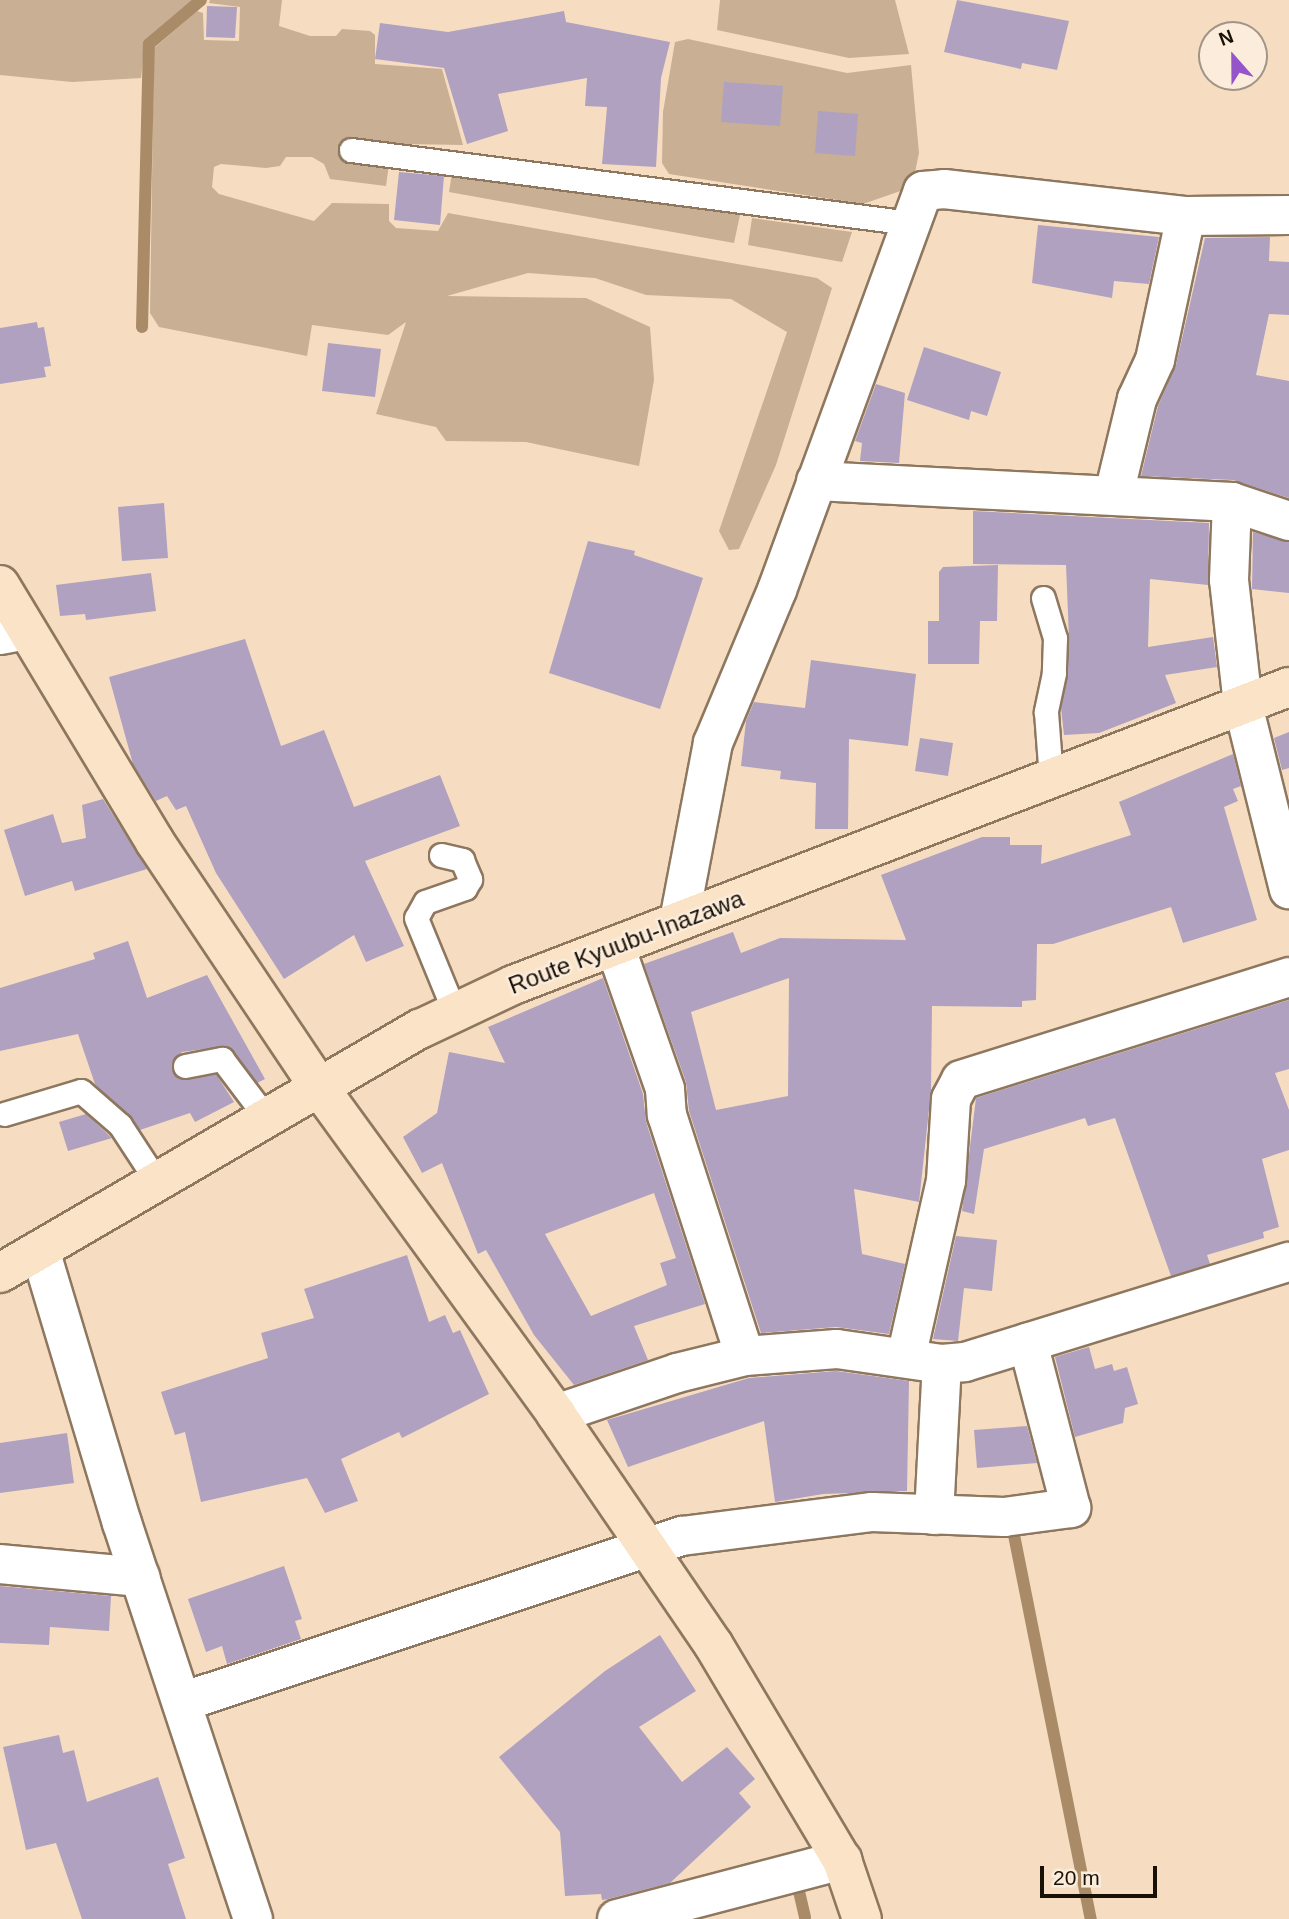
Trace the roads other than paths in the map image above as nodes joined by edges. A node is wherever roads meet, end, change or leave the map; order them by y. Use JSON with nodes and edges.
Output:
{"nodes":[{"id":1,"x":351,"y":150,"type":"dead end"},
{"id":2,"x":1289,"y":215,"type":"edge"},
{"id":3,"x":1186,"y":216,"type":"junction"},
{"id":4,"x":910,"y":223,"type":"junction"},
{"id":5,"x":816,"y":481,"type":"junction"},
{"id":6,"x":1114,"y":494,"type":"junction"},
{"id":7,"x":1232,"y":502,"type":"junction"},
{"id":8,"x":1289,"y":522,"type":"edge"},
{"id":9,"x":0,"y":585,"type":"edge"},
{"id":10,"x":1043,"y":598,"type":"dead end"},
{"id":11,"x":13,"y":633,"type":"edge"},
{"id":12,"x":1289,"y":687,"type":"edge"},
{"id":13,"x":1243,"y":705,"type":"junction"},
{"id":14,"x":1051,"y":779,"type":"junction"},
{"id":15,"x":442,"y":855,"type":"dead end"},
{"id":16,"x":1289,"y":888,"type":"edge"},
{"id":17,"x":679,"y":922,"type":"junction"},
{"id":18,"x":615,"y":946,"type":"junction"},
{"id":19,"x":1289,"y":977,"type":"edge"},
{"id":20,"x":455,"y":1013,"type":"junction"},
{"id":21,"x":185,"y":1066,"type":"dead end"},
{"id":22,"x":321,"y":1090,"type":"junction"},
{"id":23,"x":4,"y":1114,"type":"dead end"},
{"id":24,"x":268,"y":1120,"type":"junction"},
{"id":25,"x":158,"y":1183,"type":"junction"},
{"id":26,"x":12,"y":1262,"type":"edge"},
{"id":27,"x":1289,"y":1262,"type":"edge"},
{"id":28,"x":1028,"y":1343,"type":"junction"},
{"id":29,"x":746,"y":1356,"type":"junction"},
{"id":30,"x":924,"y":1361,"type":"junction"},
{"id":31,"x":556,"y":1414,"type":"junction"},
{"id":32,"x":934,"y":1515,"type":"junction"},
{"id":33,"x":647,"y":1547,"type":"junction"},
{"id":34,"x":0,"y":1564,"type":"edge"},
{"id":35,"x":140,"y":1577,"type":"junction"},
{"id":36,"x":182,"y":1702,"type":"junction"},
{"id":37,"x":842,"y":1860,"type":"junction"},
{"id":38,"x":858,"y":1918,"type":"edge"},
{"id":39,"x":253,"y":1919,"type":"edge"},
{"id":40,"x":617,"y":1919,"type":"edge"}],
"edges":[{"from":1,"to":4,"type":"lane"},
{"from":2,"to":3,"type":"street"},
{"from":3,"to":4,"type":"street"},
{"from":3,"to":6,"type":"street"},
{"from":4,"to":5,"type":"street"},
{"from":5,"to":6,"type":"street"},
{"from":5,"to":17,"type":"street"},
{"from":6,"to":7,"type":"street"},
{"from":7,"to":8,"type":"street"},
{"from":7,"to":13,"type":"street"},
{"from":9,"to":11,"type":"street"},
{"from":10,"to":14,"type":"lane"},
{"from":11,"to":22,"type":"street"},
{"from":12,"to":13,"type":"street","name":"Route Kyuubu-Inazawa"},
{"from":13,"to":14,"type":"street","name":"Route Kyuubu-Inazawa"},
{"from":13,"to":16,"type":"street"},
{"from":14,"to":17,"type":"street","name":"Route Kyuubu-Inazawa"},
{"from":15,"to":20,"type":"lane"},
{"from":17,"to":18,"type":"street","name":"Route Kyuubu-Inazawa"},
{"from":18,"to":20,"type":"street","name":"Route Kyuubu-Inazawa"},
{"from":18,"to":29,"type":"street"},
{"from":19,"to":30,"type":"street"},
{"from":20,"to":22,"type":"street","name":"Route Kyuubu-Inazawa"},
{"from":21,"to":24,"type":"lane"},
{"from":22,"to":24,"type":"street","name":"Route Kyuubu-Inazawa"},
{"from":22,"to":31,"type":"street"},
{"from":23,"to":25,"type":"lane"},
{"from":24,"to":25,"type":"street","name":"Route Kyuubu-Inazawa"},
{"from":25,"to":26,"type":"street","name":"Route Kyuubu-Inazawa"},
{"from":26,"to":35,"type":"street"},
{"from":27,"to":28,"type":"street"},
{"from":28,"to":30,"type":"street"},
{"from":28,"to":32,"type":"street"},
{"from":29,"to":30,"type":"street"},
{"from":29,"to":31,"type":"street"},
{"from":30,"to":32,"type":"street"},
{"from":31,"to":33,"type":"street"},
{"from":32,"to":33,"type":"street"},
{"from":33,"to":36,"type":"street"},
{"from":33,"to":37,"type":"street"},
{"from":34,"to":35,"type":"street"},
{"from":35,"to":36,"type":"street"},
{"from":36,"to":39,"type":"street"},
{"from":37,"to":38,"type":"street"},
{"from":37,"to":40,"type":"street"}]}
